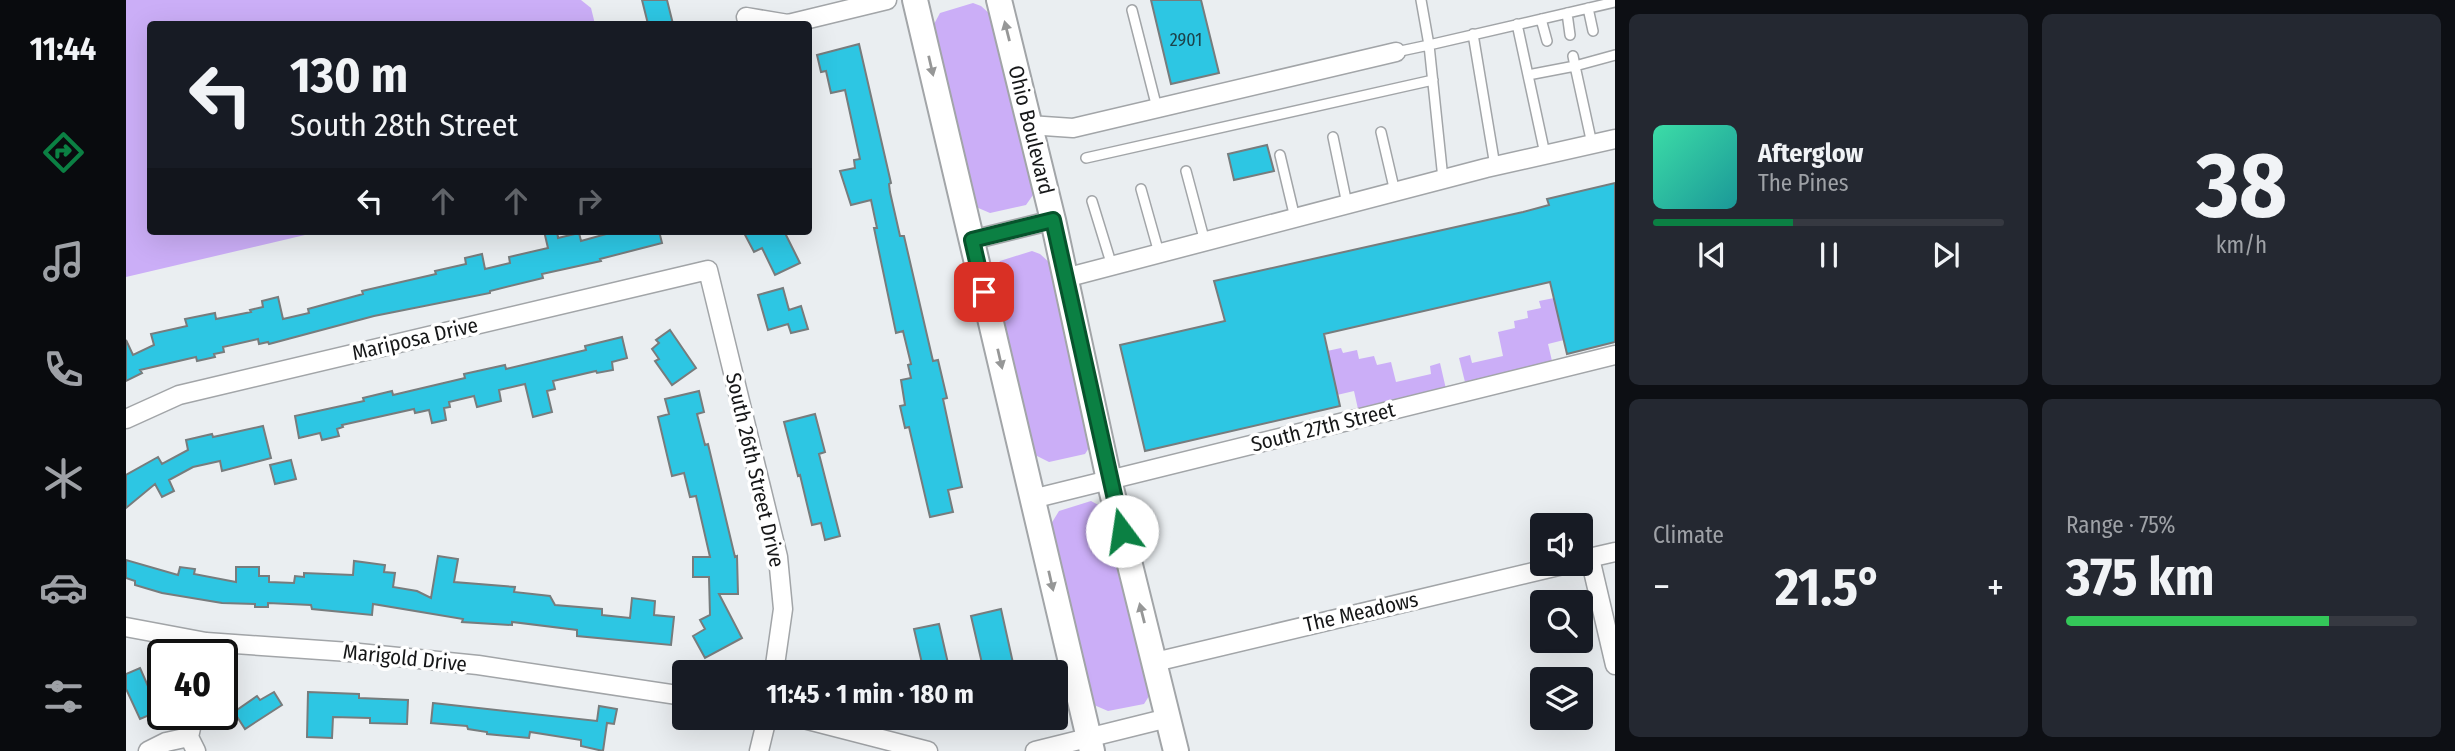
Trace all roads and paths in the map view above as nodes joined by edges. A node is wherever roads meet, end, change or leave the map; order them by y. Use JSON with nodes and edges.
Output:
{"nodes":[{"id":1,"x":887,"y":0,"type":"edge"},
{"id":2,"x":915,"y":0,"type":"edge"},
{"id":3,"x":999,"y":0,"type":"edge"},
{"id":4,"x":1421,"y":0,"type":"edge"},
{"id":5,"x":1615,"y":2,"type":"edge"},
{"id":6,"x":1588,"y":8,"type":"junction"},
{"id":7,"x":1132,"y":10,"type":"dead end"},
{"id":8,"x":1567,"y":13,"type":"junction"},
{"id":9,"x":746,"y":17,"type":"dead end"},
{"id":10,"x":1541,"y":19,"type":"junction"},
{"id":11,"x":770,"y":21,"type":"edge"},
{"id":12,"x":800,"y":21,"type":"edge"},
{"id":13,"x":1517,"y":24,"type":"junction"},
{"id":14,"x":1593,"y":31,"type":"dead end"},
{"id":15,"x":1473,"y":34,"type":"junction"},
{"id":16,"x":1570,"y":35,"type":"dead end"},
{"id":17,"x":1547,"y":41,"type":"dead end"},
{"id":18,"x":1429,"y":45,"type":"junction"},
{"id":19,"x":1396,"y":52,"type":"joint"},
{"id":20,"x":1615,"y":55,"type":"edge"},
{"id":21,"x":1574,"y":61,"type":"junction"},
{"id":22,"x":1528,"y":75,"type":"junction"},
{"id":23,"x":1433,"y":80,"type":"junction"},
{"id":24,"x":1157,"y":108,"type":"junction"},
{"id":25,"x":1029,"y":125,"type":"junction"},
{"id":26,"x":1381,"y":132,"type":"dead end"},
{"id":27,"x":1333,"y":137,"type":"dead end"},
{"id":28,"x":1615,"y":139,"type":"edge"},
{"id":29,"x":1592,"y":144,"type":"junction"},
{"id":30,"x":1545,"y":154,"type":"junction"},
{"id":31,"x":1280,"y":155,"type":"dead end"},
{"id":32,"x":1086,"y":158,"type":"dead end"},
{"id":33,"x":1495,"y":166,"type":"junction"},
{"id":34,"x":1186,"y":171,"type":"dead end"},
{"id":35,"x":1443,"y":179,"type":"junction"},
{"id":36,"x":1141,"y":189,"type":"dead end"},
{"id":37,"x":1395,"y":192,"type":"junction"},
{"id":38,"x":1092,"y":201,"type":"dead end"},
{"id":39,"x":1347,"y":204,"type":"junction"},
{"id":40,"x":1295,"y":218,"type":"junction"},
{"id":41,"x":1053,"y":220,"type":"junction"},
{"id":42,"x":972,"y":240,"type":"junction"},
{"id":43,"x":1205,"y":242,"type":"junction"},
{"id":44,"x":1159,"y":253,"type":"junction"},
{"id":45,"x":1112,"y":266,"type":"junction"},
{"id":46,"x":708,"y":270,"type":"joint"},
{"id":47,"x":1065,"y":278,"type":"junction"},
{"id":48,"x":1615,"y":355,"type":"edge"},
{"id":49,"x":126,"y":419,"type":"edge"},
{"id":50,"x":1109,"y":480,"type":"junction"},
{"id":51,"x":1032,"y":499,"type":"junction"},
{"id":52,"x":1615,"y":552,"type":"edge"},
{"id":53,"x":1593,"y":557,"type":"edge"},
{"id":54,"x":1530,"y":573,"type":"edge"},
{"id":55,"x":1590,"y":576,"type":"edge"},
{"id":56,"x":126,"y":626,"type":"edge"},
{"id":57,"x":173,"y":639,"type":"edge"},
{"id":58,"x":238,"y":649,"type":"edge"},
{"id":59,"x":776,"y":660,"type":"edge"},
{"id":60,"x":1154,"y":662,"type":"junction"},
{"id":61,"x":1615,"y":665,"type":"edge"},
{"id":62,"x":672,"y":694,"type":"edge"},
{"id":63,"x":1168,"y":718,"type":"junction"},
{"id":64,"x":764,"y":730,"type":"edge"},
{"id":65,"x":836,"y":730,"type":"edge"},
{"id":66,"x":193,"y":744,"type":"edge"},
{"id":67,"x":1090,"y":744,"type":"edge"},
{"id":68,"x":884,"y":746,"type":"edge"},
{"id":69,"x":148,"y":751,"type":"edge"},
{"id":70,"x":759,"y":751,"type":"edge"},
{"id":71,"x":928,"y":751,"type":"edge"},
{"id":72,"x":1035,"y":751,"type":"edge"},
{"id":73,"x":1176,"y":751,"type":"edge"}],
"edges":[{"from":1,"to":12,"type":"street"},
{"from":2,"to":42,"type":"street","one_way":true},
{"from":25,"to":3,"type":"street","name":"Ohio Boulevard","one_way":true},
{"from":4,"to":18,"type":"lane"},
{"from":5,"to":6,"type":"lane"},
{"from":6,"to":8,"type":"lane"},
{"from":6,"to":14,"type":"lane"},
{"from":7,"to":24,"type":"lane"},
{"from":8,"to":10,"type":"lane"},
{"from":8,"to":16,"type":"lane"},
{"from":9,"to":11,"type":"street"},
{"from":10,"to":13,"type":"lane"},
{"from":10,"to":17,"type":"lane"},
{"from":13,"to":15,"type":"lane"},
{"from":13,"to":22,"type":"lane"},
{"from":15,"to":18,"type":"lane"},
{"from":15,"to":33,"type":"lane"},
{"from":18,"to":19,"type":"lane"},
{"from":18,"to":23,"type":"lane"},
{"from":19,"to":24,"type":"street"},
{"from":20,"to":21,"type":"lane"},
{"from":21,"to":22,"type":"lane"},
{"from":21,"to":29,"type":"lane"},
{"from":22,"to":30,"type":"lane"},
{"from":23,"to":32,"type":"lane"},
{"from":23,"to":35,"type":"lane"},
{"from":24,"to":25,"type":"street"},
{"from":25,"to":41,"type":"street","name":"Ohio Boulevard"},
{"from":26,"to":37,"type":"lane"},
{"from":27,"to":39,"type":"lane"},
{"from":28,"to":29,"type":"street"},
{"from":29,"to":30,"type":"street"},
{"from":30,"to":33,"type":"street"},
{"from":31,"to":40,"type":"lane"},
{"from":33,"to":35,"type":"street"},
{"from":34,"to":43,"type":"lane"},
{"from":35,"to":37,"type":"street"},
{"from":36,"to":44,"type":"lane"},
{"from":37,"to":39,"type":"street"},
{"from":38,"to":45,"type":"lane"},
{"from":39,"to":40,"type":"street"},
{"from":40,"to":43,"type":"street"},
{"from":41,"to":42,"type":"street"},
{"from":41,"to":47,"type":"street","name":"Ohio Boulevard"},
{"from":42,"to":51,"type":"street","one_way":true},
{"from":43,"to":44,"type":"street"},
{"from":44,"to":45,"type":"street"},
{"from":45,"to":47,"type":"street"},
{"from":46,"to":49,"type":"street","name":"Mariposa Drive"},
{"from":46,"to":59,"type":"street","name":"South 26th Street Drive"},
{"from":47,"to":50,"type":"street","name":"Ohio Boulevard"},
{"from":48,"to":50,"type":"street","name":"South 27th Street"},
{"from":50,"to":51,"type":"street","name":"South 27th Street"},
{"from":60,"to":50,"type":"street","name":"Ohio Boulevard","one_way":true},
{"from":51,"to":67,"type":"street","one_way":true},
{"from":52,"to":53,"type":"street"},
{"from":54,"to":60,"type":"street","name":"The Meadows"},
{"from":55,"to":61,"type":"street"},
{"from":56,"to":57,"type":"street","name":"Marigold Drive"},
{"from":58,"to":62,"type":"street","name":"Marigold Drive"},
{"from":60,"to":63,"type":"street","name":"Ohio Boulevard"},
{"from":63,"to":67,"type":"street"},
{"from":63,"to":73,"type":"street","name":"Ohio Boulevard"},
{"from":64,"to":70,"type":"street"},
{"from":65,"to":68,"type":"street"},
{"from":66,"to":69,"type":"street"},
{"from":67,"to":72,"type":"street"},
{"from":68,"to":71,"type":"street"}]}
